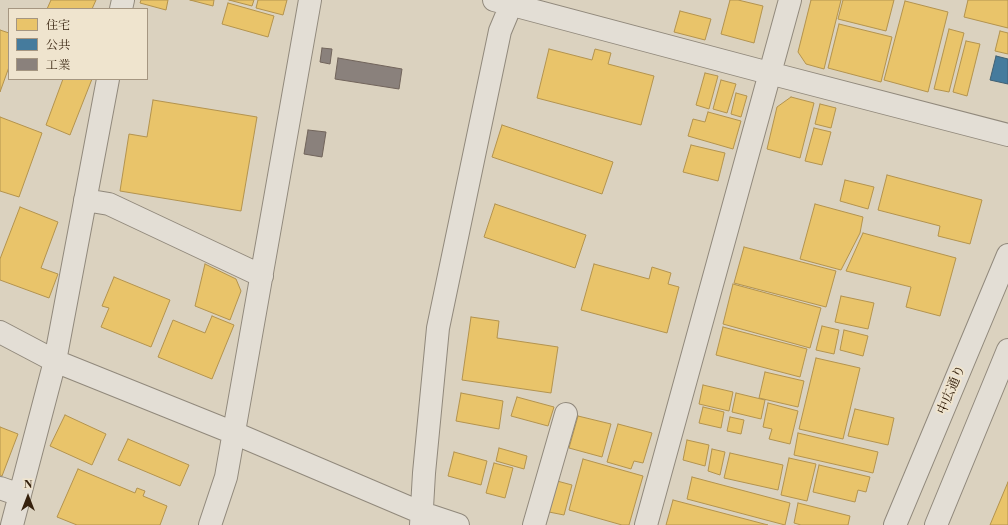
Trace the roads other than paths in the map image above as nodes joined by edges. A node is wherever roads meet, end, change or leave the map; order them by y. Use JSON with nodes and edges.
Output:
{"nodes":[{"id":1,"x":310,"y":0,"type":"edge"},
{"id":2,"x":790,"y":0,"type":"edge"},
{"id":3,"x":506,"y":2,"type":"edge"},
{"id":4,"x":769,"y":73,"type":"junction"},
{"id":5,"x":108,"y":80,"type":"edge"},
{"id":6,"x":1008,"y":134,"type":"edge"},
{"id":7,"x":85,"y":200,"type":"junction"},
{"id":8,"x":1008,"y":255,"type":"edge"},
{"id":9,"x":262,"y":276,"type":"junction"},
{"id":10,"x":0,"y":332,"type":"edge"},
{"id":11,"x":1008,"y":350,"type":"edge"},
{"id":12,"x":55,"y":360,"type":"junction"},
{"id":13,"x":566,"y":414,"type":"dead end"},
{"id":14,"x":234,"y":433,"type":"junction"},
{"id":15,"x":10,"y":492,"type":"edge"},
{"id":16,"x":421,"y":519,"type":"edge"},
{"id":17,"x":12,"y":525,"type":"edge"},
{"id":18,"x":210,"y":525,"type":"edge"},
{"id":19,"x":458,"y":525,"type":"edge"},
{"id":20,"x":534,"y":525,"type":"edge"},
{"id":21,"x":646,"y":525,"type":"edge"},
{"id":22,"x":895,"y":525,"type":"edge"},
{"id":23,"x":936,"y":525,"type":"edge"}],
"edges":[{"from":1,"to":9,"type":"street"},
{"from":2,"to":4,"type":"street"},
{"from":3,"to":4,"type":"street"},
{"from":3,"to":16,"type":"street"},
{"from":4,"to":6,"type":"street"},
{"from":4,"to":21,"type":"street"},
{"from":5,"to":7,"type":"street"},
{"from":7,"to":9,"type":"street"},
{"from":7,"to":12,"type":"street"},
{"from":8,"to":22,"type":"street","name":"中広通り"},
{"from":9,"to":14,"type":"street"},
{"from":10,"to":12,"type":"street"},
{"from":11,"to":23,"type":"street"},
{"from":12,"to":14,"type":"street"},
{"from":12,"to":15,"type":"street"},
{"from":13,"to":20,"type":"street"},
{"from":14,"to":16,"type":"street"},
{"from":14,"to":18,"type":"street"},
{"from":15,"to":17,"type":"street"},
{"from":16,"to":19,"type":"street"}]}
